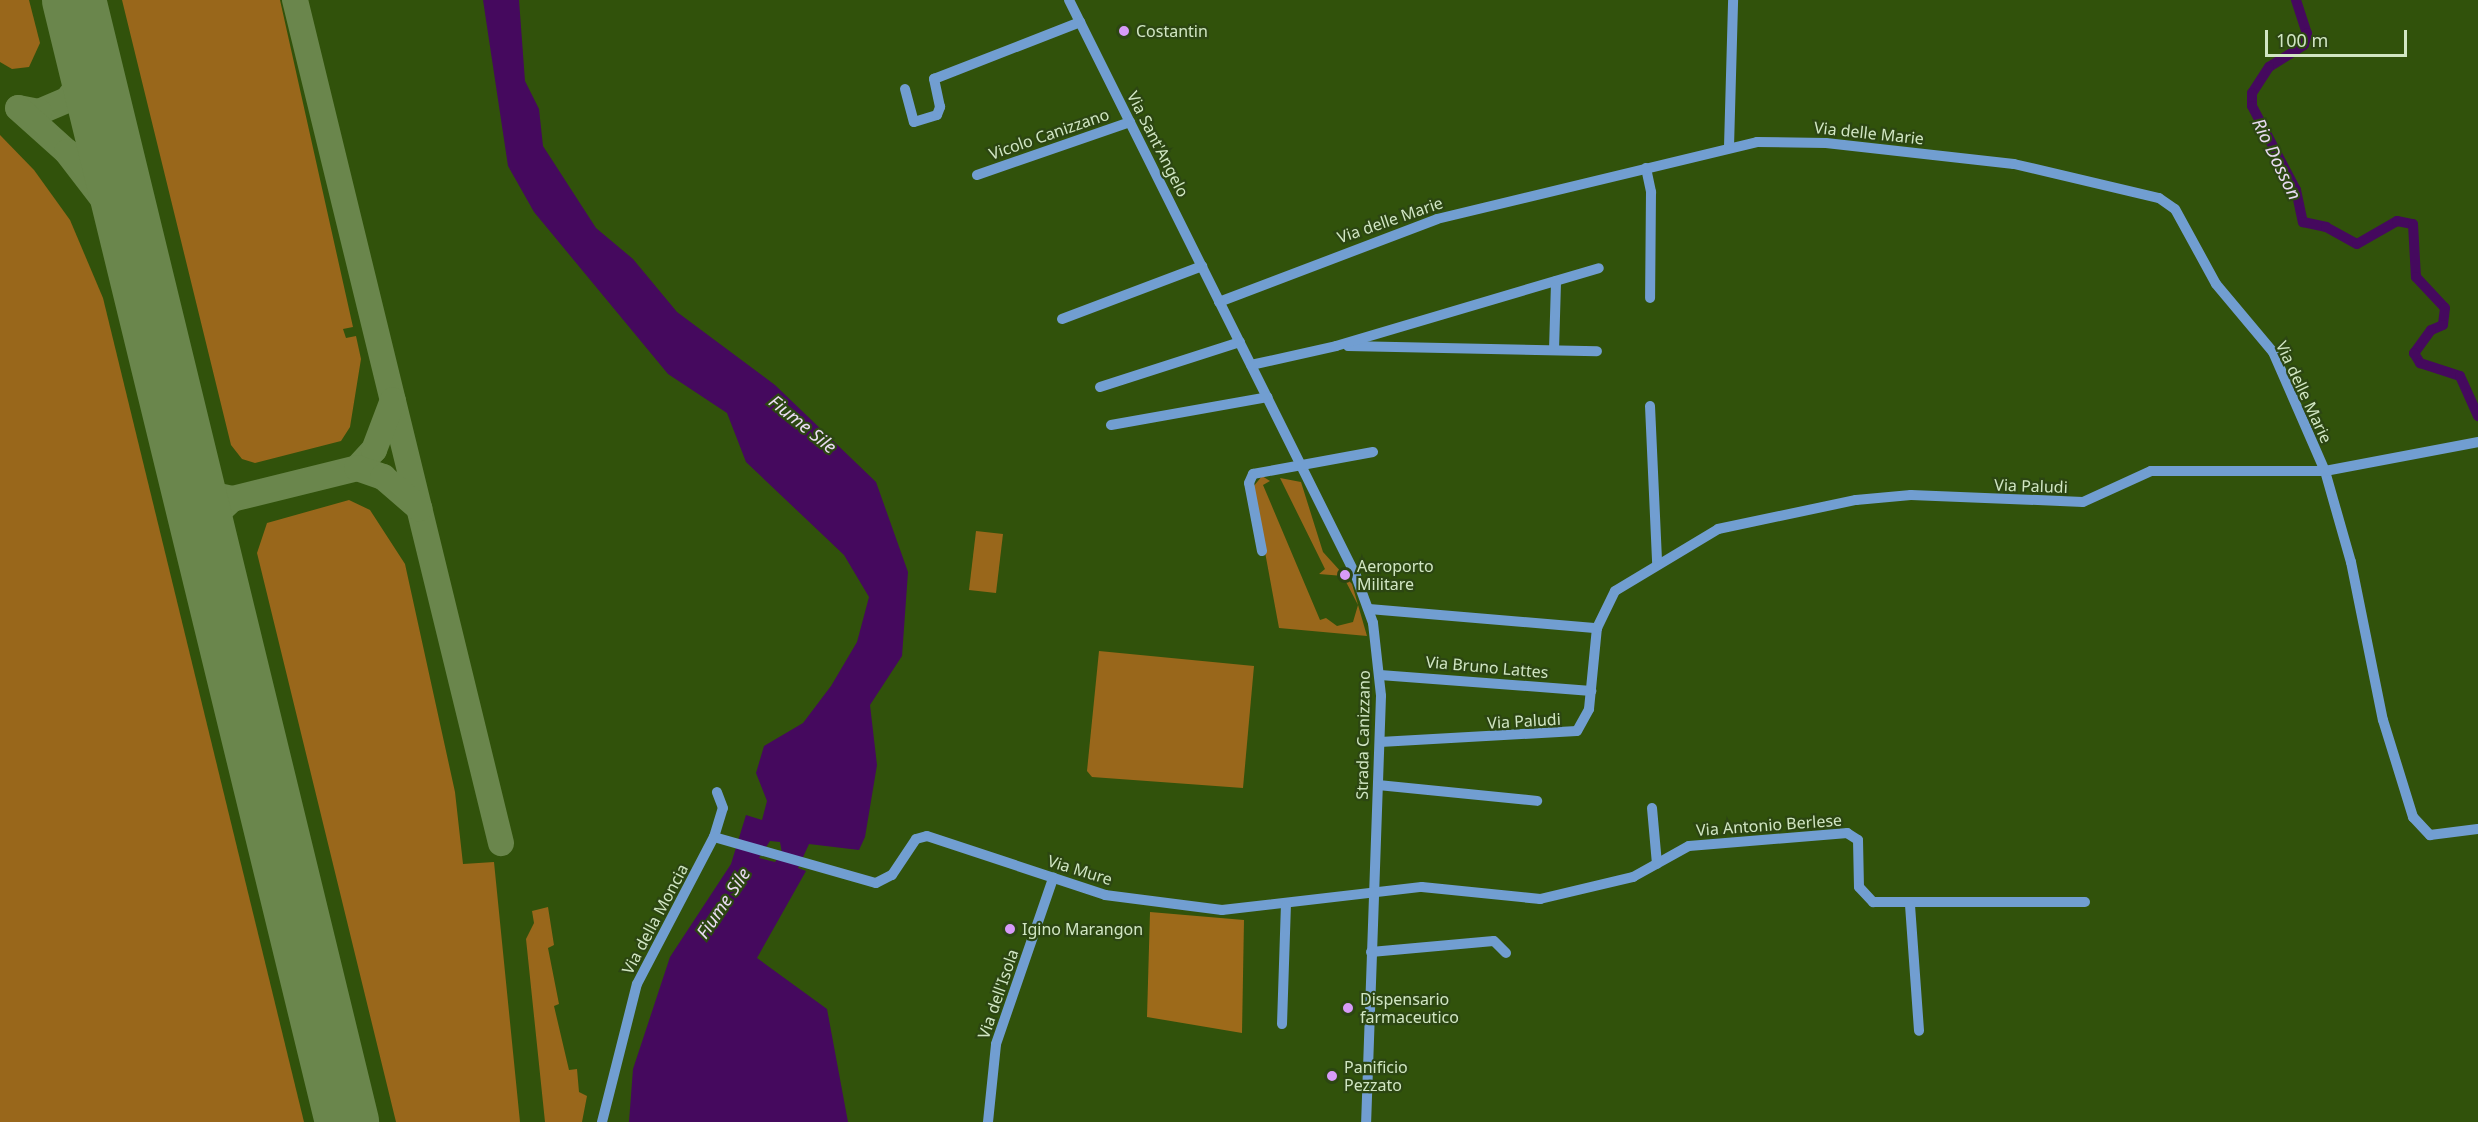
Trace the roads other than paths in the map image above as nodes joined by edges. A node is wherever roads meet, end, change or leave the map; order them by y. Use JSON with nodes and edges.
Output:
{"nodes":[{"id":1,"x":1069,"y":0,"type":"edge"},
{"id":2,"x":1733,"y":0,"type":"edge"},
{"id":3,"x":1080,"y":22,"type":"junction"},
{"id":4,"x":905,"y":89,"type":"dead end"},
{"id":5,"x":1130,"y":122,"type":"junction"},
{"id":6,"x":1729,"y":147,"type":"junction"},
{"id":7,"x":1646,"y":168,"type":"junction"},
{"id":8,"x":977,"y":175,"type":"dead end"},
{"id":9,"x":1202,"y":266,"type":"junction"},
{"id":10,"x":1599,"y":268,"type":"dead end"},
{"id":11,"x":1556,"y":281,"type":"junction"},
{"id":12,"x":1650,"y":298,"type":"dead end"},
{"id":13,"x":1219,"y":302,"type":"junction"},
{"id":14,"x":1062,"y":319,"type":"dead end"},
{"id":15,"x":1240,"y":342,"type":"junction"},
{"id":16,"x":1336,"y":346,"type":"junction"},
{"id":17,"x":1554,"y":350,"type":"junction"},
{"id":18,"x":1597,"y":351,"type":"dead end"},
{"id":19,"x":1251,"y":365,"type":"junction"},
{"id":20,"x":1100,"y":387,"type":"dead end"},
{"id":21,"x":1268,"y":397,"type":"junction"},
{"id":22,"x":1650,"y":406,"type":"dead end"},
{"id":23,"x":1111,"y":425,"type":"dead end"},
{"id":24,"x":2478,"y":442,"type":"edge"},
{"id":25,"x":1373,"y":452,"type":"dead end"},
{"id":26,"x":1300,"y":463,"type":"junction"},
{"id":27,"x":2325,"y":471,"type":"junction"},
{"id":28,"x":1263,"y":550,"type":"dead end"},
{"id":29,"x":1657,"y":563,"type":"junction"},
{"id":30,"x":1369,"y":609,"type":"junction"},
{"id":31,"x":1597,"y":628,"type":"junction"},
{"id":32,"x":1380,"y":675,"type":"junction"},
{"id":33,"x":1591,"y":691,"type":"junction"},
{"id":34,"x":1380,"y":742,"type":"junction"},
{"id":35,"x":1378,"y":784,"type":"junction"},
{"id":36,"x":717,"y":792,"type":"dead end"},
{"id":37,"x":1537,"y":801,"type":"dead end"},
{"id":38,"x":1652,"y":808,"type":"dead end"},
{"id":39,"x":2478,"y":829,"type":"edge"},
{"id":40,"x":714,"y":837,"type":"junction"},
{"id":41,"x":1657,"y":864,"type":"junction"},
{"id":42,"x":1053,"y":878,"type":"junction"},
{"id":43,"x":1374,"y":890,"type":"junction"},
{"id":44,"x":2085,"y":902,"type":"dead end"},
{"id":45,"x":1910,"y":904,"type":"junction"},
{"id":46,"x":1286,"y":906,"type":"junction"},
{"id":47,"x":1371,"y":952,"type":"junction"},
{"id":48,"x":1506,"y":953,"type":"dead end"},
{"id":49,"x":1282,"y":1024,"type":"dead end"},
{"id":50,"x":1919,"y":1031,"type":"dead end"},
{"id":51,"x":602,"y":1122,"type":"edge"},
{"id":52,"x":988,"y":1122,"type":"edge"},
{"id":53,"x":1366,"y":1122,"type":"edge"}],
"edges":[{"from":1,"to":3,"type":"street","name":"Via Sant'Angelo"},
{"from":2,"to":6,"type":"street"},
{"from":3,"to":4,"type":"street"},
{"from":3,"to":5,"type":"street","name":"Via Sant'Angelo"},
{"from":5,"to":8,"type":"street","name":"Vicolo Canizzano"},
{"from":5,"to":9,"type":"street","name":"Via Sant'Angelo"},
{"from":6,"to":7,"type":"street","name":"Via delle Marie"},
{"from":6,"to":27,"type":"street","name":"Via delle Marie"},
{"from":7,"to":12,"type":"street"},
{"from":7,"to":13,"type":"street","name":"Via delle Marie"},
{"from":9,"to":13,"type":"street","name":"Via Sant'Angelo"},
{"from":9,"to":14,"type":"street"},
{"from":10,"to":11,"type":"street"},
{"from":11,"to":16,"type":"street"},
{"from":11,"to":17,"type":"street"},
{"from":13,"to":15,"type":"street","name":"Strada Canizzano"},
{"from":15,"to":19,"type":"street","name":"Strada Canizzano"},
{"from":15,"to":20,"type":"street"},
{"from":16,"to":17,"type":"street"},
{"from":16,"to":19,"type":"street"},
{"from":17,"to":18,"type":"street"},
{"from":19,"to":21,"type":"street","name":"Strada Canizzano"},
{"from":21,"to":23,"type":"street"},
{"from":21,"to":26,"type":"street","name":"Strada Canizzano"},
{"from":22,"to":29,"type":"street"},
{"from":24,"to":27,"type":"street","name":"Via Paludi"},
{"from":25,"to":26,"type":"street"},
{"from":26,"to":28,"type":"street"},
{"from":26,"to":30,"type":"street","name":"Strada Canizzano"},
{"from":27,"to":29,"type":"street","name":"Via Paludi"},
{"from":27,"to":39,"type":"street","name":"Via delle Marie"},
{"from":29,"to":31,"type":"street","name":"Via Paludi"},
{"from":30,"to":31,"type":"street"},
{"from":30,"to":32,"type":"street","name":"Strada Canizzano"},
{"from":31,"to":33,"type":"street","name":"Via Paludi"},
{"from":32,"to":33,"type":"street","name":"Via Bruno Lattes"},
{"from":32,"to":34,"type":"street","name":"Strada Canizzano"},
{"from":33,"to":34,"type":"street","name":"Via Paludi"},
{"from":34,"to":35,"type":"street","name":"Strada Canizzano"},
{"from":35,"to":37,"type":"street"},
{"from":35,"to":43,"type":"street","name":"Strada Canizzano"},
{"from":36,"to":40,"type":"street","name":"Via della Moncia"},
{"from":38,"to":41,"type":"street"},
{"from":40,"to":42,"type":"street","name":"Via Mure"},
{"from":40,"to":51,"type":"street","name":"Via della Moncia"},
{"from":41,"to":43,"type":"street","name":"Via Antonio Berlese"},
{"from":41,"to":45,"type":"street","name":"Via Antonio Berlese"},
{"from":42,"to":46,"type":"street","name":"Via Mure"},
{"from":42,"to":52,"type":"street","name":"Via dell'Isola"},
{"from":43,"to":46,"type":"street","name":"Via Mure"},
{"from":43,"to":47,"type":"street","name":"Strada Canizzano"},
{"from":44,"to":45,"type":"street","name":"Via Antonio Berlese"},
{"from":45,"to":50,"type":"street"},
{"from":46,"to":49,"type":"street"},
{"from":47,"to":48,"type":"street"},
{"from":47,"to":53,"type":"street","name":"Strada Canizzano"}]}
